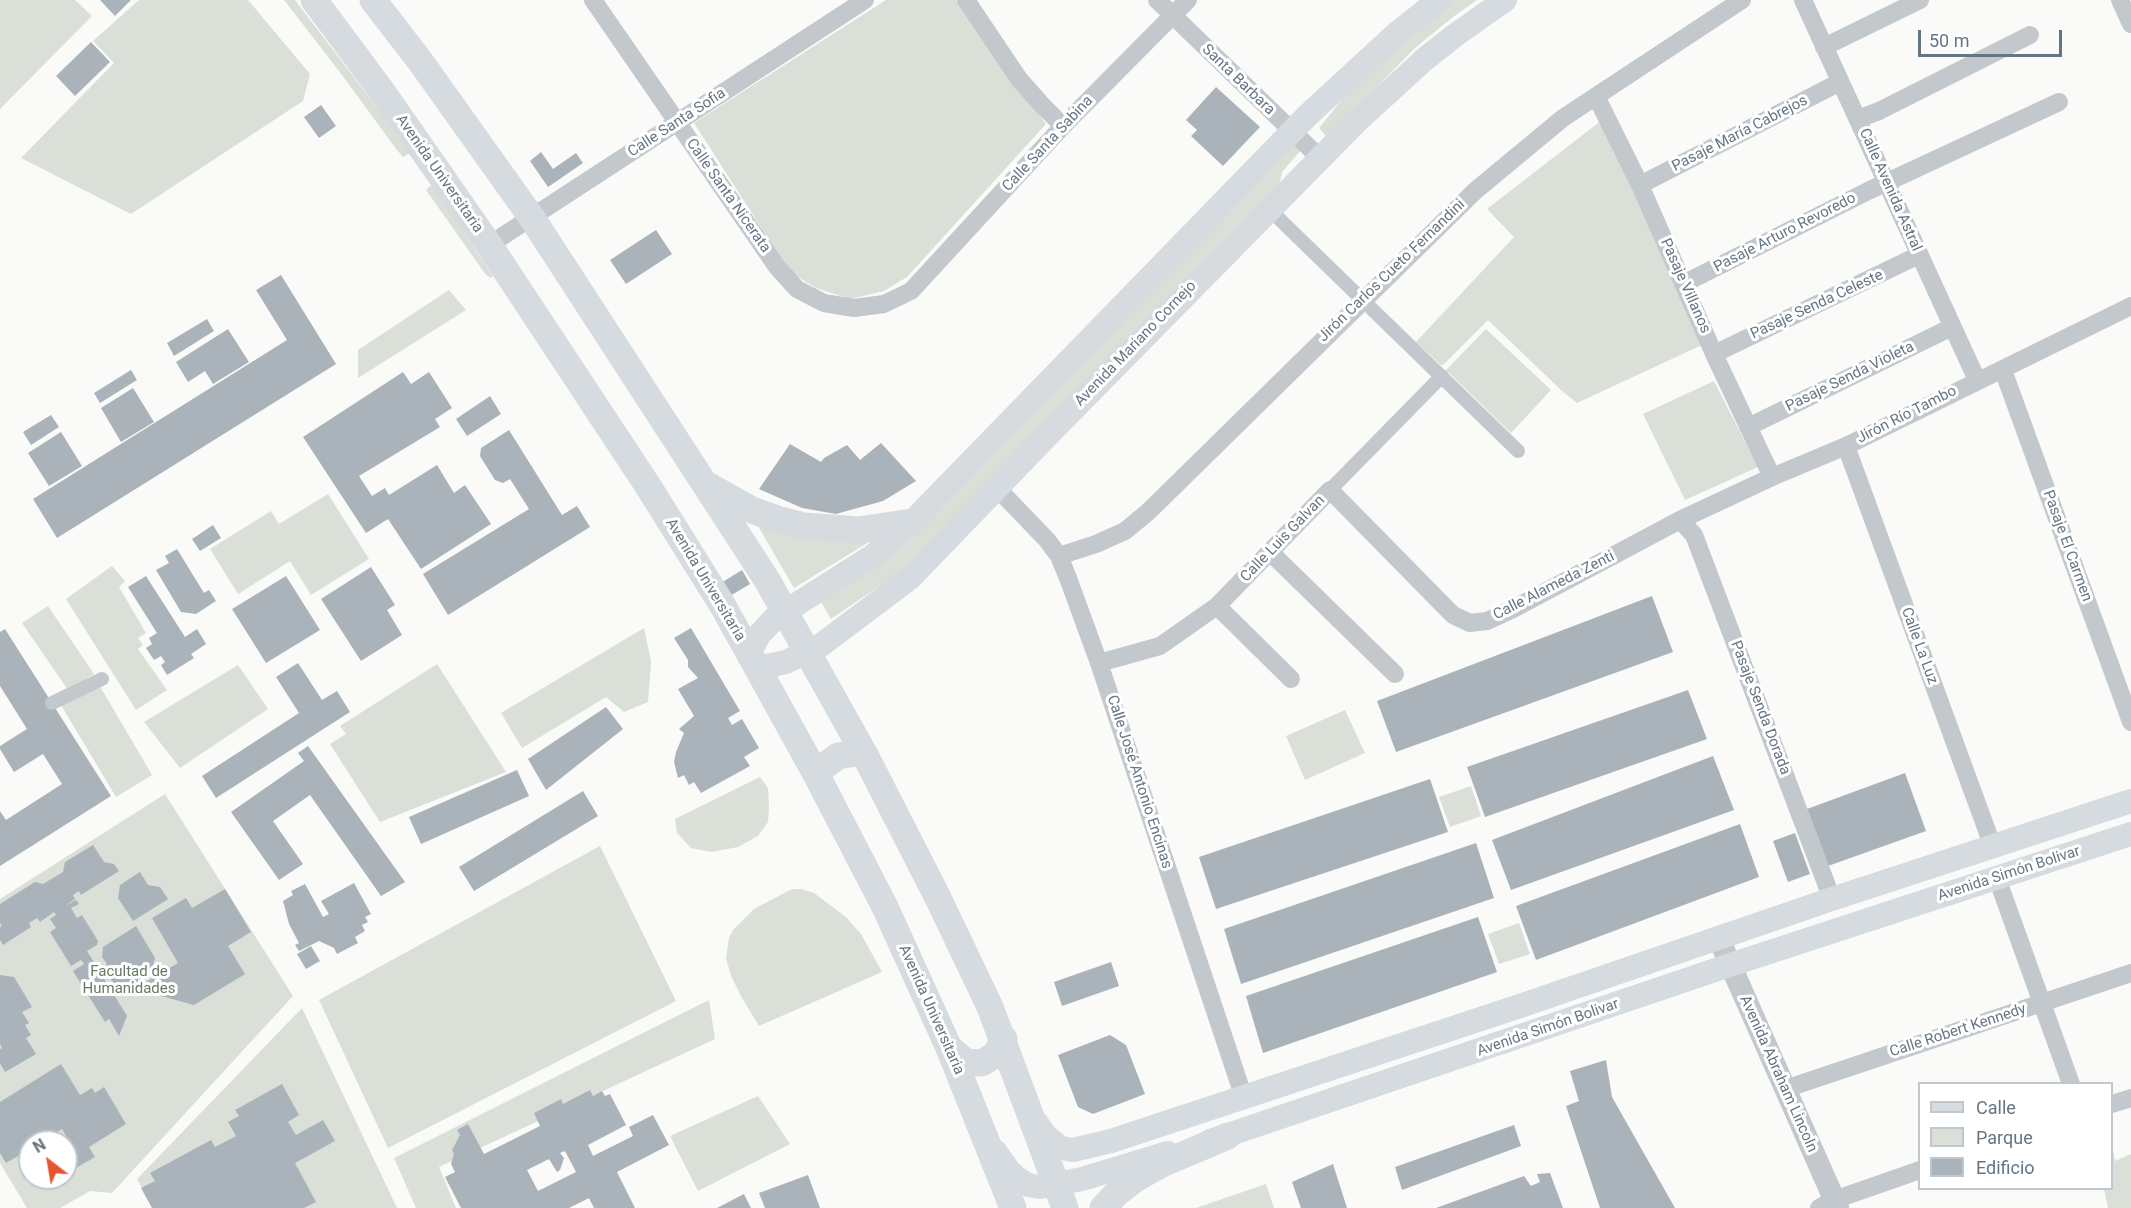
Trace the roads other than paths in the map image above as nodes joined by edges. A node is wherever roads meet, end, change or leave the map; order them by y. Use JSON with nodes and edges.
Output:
{"nodes":[{"id":1,"x":314,"y":0,"type":"edge"},
{"id":2,"x":373,"y":0,"type":"edge"},
{"id":3,"x":593,"y":0,"type":"edge"},
{"id":4,"x":865,"y":0,"type":"edge"},
{"id":5,"x":966,"y":0,"type":"edge"},
{"id":6,"x":1157,"y":0,"type":"edge"},
{"id":7,"x":1188,"y":0,"type":"edge"},
{"id":8,"x":1439,"y":0,"type":"edge"},
{"id":9,"x":1505,"y":0,"type":"edge"},
{"id":10,"x":1742,"y":0,"type":"edge"},
{"id":11,"x":1803,"y":0,"type":"edge"},
{"id":12,"x":1920,"y":0,"type":"edge"},
{"id":13,"x":2120,"y":0,"type":"edge"},
{"id":14,"x":1172,"y":16,"type":"junction"},
{"id":15,"x":2131,"y":24,"type":"edge"},
{"id":16,"x":2030,"y":35,"type":"dead end"},
{"id":17,"x":1824,"y":47,"type":"junction"},
{"id":18,"x":1840,"y":82,"type":"junction"},
{"id":19,"x":1596,"y":96,"type":"junction"},
{"id":20,"x":2059,"y":102,"type":"dead end"},
{"id":21,"x":1858,"y":119,"type":"junction"},
{"id":22,"x":677,"y":122,"type":"junction"},
{"id":23,"x":1064,"y":126,"type":"junction"},
{"id":24,"x":1292,"y":131,"type":"junction"},
{"id":25,"x":1320,"y":158,"type":"junction"},
{"id":26,"x":1886,"y":182,"type":"junction"},
{"id":27,"x":1640,"y":185,"type":"junction"},
{"id":28,"x":1269,"y":209,"type":"junction"},
{"id":29,"x":532,"y":218,"type":"junction"},
{"id":30,"x":489,"y":245,"type":"junction"},
{"id":31,"x":1919,"y":255,"type":"junction"},
{"id":32,"x":1683,"y":284,"type":"junction"},
{"id":33,"x":911,"y":291,"type":"joint"},
{"id":34,"x":1362,"y":300,"type":"junction"},
{"id":35,"x":2131,"y":306,"type":"edge"},
{"id":36,"x":1952,"y":327,"type":"junction"},
{"id":37,"x":1714,"y":354,"type":"junction"},
{"id":38,"x":2003,"y":370,"type":"junction"},
{"id":39,"x":1442,"y":376,"type":"junction"},
{"id":40,"x":1977,"y":380,"type":"junction"},
{"id":41,"x":1748,"y":427,"type":"junction"},
{"id":42,"x":1846,"y":446,"type":"junction"},
{"id":43,"x":1518,"y":451,"type":"dead end"},
{"id":44,"x":1772,"y":477,"type":"junction"},
{"id":45,"x":707,"y":484,"type":"junction"},
{"id":46,"x":996,"y":488,"type":"junction"},
{"id":47,"x":1330,"y":490,"type":"junction"},
{"id":48,"x":1680,"y":520,"type":"junction"},
{"id":49,"x":912,"y":522,"type":"junction"},
{"id":50,"x":1270,"y":552,"type":"junction"},
{"id":51,"x":1059,"y":556,"type":"junction"},
{"id":52,"x":1217,"y":606,"type":"junction"},
{"id":53,"x":785,"y":612,"type":"junction"},
{"id":54,"x":808,"y":653,"type":"junction"},
{"id":55,"x":753,"y":661,"type":"junction"},
{"id":56,"x":1099,"y":663,"type":"junction"},
{"id":57,"x":1395,"y":674,"type":"dead end"},
{"id":58,"x":102,"y":679,"type":"dead end"},
{"id":59,"x":1291,"y":679,"type":"dead end"},
{"id":60,"x":52,"y":703,"type":"dead end"},
{"id":61,"x":2131,"y":722,"type":"edge"},
{"id":62,"x":865,"y":755,"type":"junction"},
{"id":63,"x":817,"y":776,"type":"junction"},
{"id":64,"x":2131,"y":801,"type":"edge"},
{"id":65,"x":2131,"y":834,"type":"edge"},
{"id":66,"x":1993,"y":847,"type":"junction"},
{"id":67,"x":1998,"y":878,"type":"junction"},
{"id":68,"x":1832,"y":899,"type":"junction"},
{"id":69,"x":1719,"y":939,"type":"junction"},
{"id":70,"x":1730,"y":965,"type":"junction"},
{"id":71,"x":2131,"y":973,"type":"edge"},
{"id":72,"x":2042,"y":1003,"type":"junction"},
{"id":73,"x":1498,"y":1013,"type":"junction"},
{"id":74,"x":1004,"y":1040,"type":"junction"},
{"id":75,"x":1508,"y":1041,"type":"junction"},
{"id":76,"x":949,"y":1048,"type":"junction"},
{"id":77,"x":2071,"y":1082,"type":"edge"},
{"id":78,"x":1286,"y":1083,"type":"junction"},
{"id":79,"x":1785,"y":1089,"type":"junction"},
{"id":80,"x":1244,"y":1098,"type":"junction"},
{"id":81,"x":2131,"y":1098,"type":"edge"},
{"id":82,"x":2113,"y":1104,"type":"edge"},
{"id":83,"x":1030,"y":1112,"type":"junction"},
{"id":84,"x":1297,"y":1113,"type":"junction"},
{"id":85,"x":984,"y":1133,"type":"junction"},
{"id":86,"x":1228,"y":1136,"type":"junction"},
{"id":87,"x":1918,"y":1171,"type":"edge"},
{"id":88,"x":1061,"y":1196,"type":"edge"},
{"id":89,"x":1831,"y":1205,"type":"edge"},
{"id":90,"x":1013,"y":1208,"type":"edge"},
{"id":91,"x":1103,"y":1208,"type":"edge"}],
"edges":[{"from":1,"to":30,"type":"main road","name":"Avenida Universitaria"},
{"from":2,"to":29,"type":"main road"},
{"from":3,"to":22,"type":"street","name":"Calle Santa Nicerata"},
{"from":4,"to":22,"type":"street","name":"Calle Santa Sofia"},
{"from":5,"to":23,"type":"street"},
{"from":6,"to":14,"type":"street","name":"Santa Barbara"},
{"from":7,"to":14,"type":"street","name":"Calle Santa Sabina"},
{"from":8,"to":24,"type":"main road"},
{"from":9,"to":25,"type":"main road","name":"Avenida Mariano Cornejo"},
{"from":10,"to":19,"type":"street","name":"Jirón Carlos Cueto Fernandini"},
{"from":11,"to":17,"type":"street","name":"Calle Avenida Astral"},
{"from":12,"to":17,"type":"street"},
{"from":13,"to":15,"type":"street"},
{"from":14,"to":23,"type":"street","name":"Calle Santa Sabina"},
{"from":14,"to":24,"type":"street","name":"Santa Barbara"},
{"from":16,"to":21,"type":"street"},
{"from":17,"to":18,"type":"street","name":"Calle Avenida Astral"},
{"from":18,"to":21,"type":"street","name":"Calle Avenida Astral"},
{"from":18,"to":27,"type":"street","name":"Pasaje María Cabrejos"},
{"from":19,"to":27,"type":"street","name":"Pasaje Villanos"},
{"from":19,"to":34,"type":"street","name":"Jirón Carlos Cueto Fernandini"},
{"from":20,"to":26,"type":"street","name":"Pasaje Arturo Revoredo"},
{"from":21,"to":26,"type":"street","name":"Calle Avenida Astral"},
{"from":22,"to":29,"type":"street","name":"Calle Santa Sofia"},
{"from":22,"to":33,"type":"street","name":"Calle Santa Nicerata"},
{"from":23,"to":33,"type":"street","name":"Calle Santa Sabina"},
{"from":24,"to":25,"type":"street","name":"Santa Barbara"},
{"from":24,"to":49,"type":"main road"},
{"from":25,"to":28,"type":"main road","name":"Avenida Mariano Cornejo"},
{"from":26,"to":31,"type":"street","name":"Calle Avenida Astral"},
{"from":26,"to":32,"type":"street","name":"Pasaje Arturo Revoredo"},
{"from":27,"to":32,"type":"street","name":"Pasaje Villanos"},
{"from":28,"to":34,"type":"street"},
{"from":28,"to":46,"type":"main road","name":"Avenida Mariano Cornejo"},
{"from":29,"to":30,"type":"street","name":"Calle Santa Sofia"},
{"from":29,"to":45,"type":"main road"},
{"from":30,"to":55,"type":"main road","name":"Avenida Universitaria"},
{"from":31,"to":36,"type":"street","name":"Calle Avenida Astral"},
{"from":31,"to":37,"type":"street","name":"Pasaje Senda Celeste"},
{"from":32,"to":37,"type":"street","name":"Pasaje Villanos"},
{"from":34,"to":39,"type":"street"},
{"from":34,"to":51,"type":"street","name":"Jirón Carlos Cueto Fernandini"},
{"from":35,"to":38,"type":"street","name":"Jirón Río Tambo"},
{"from":36,"to":40,"type":"street","name":"Calle Avenida Astral"},
{"from":36,"to":41,"type":"street","name":"Pasaje Senda Violeta"},
{"from":37,"to":41,"type":"street","name":"Pasaje Villanos"},
{"from":38,"to":40,"type":"street","name":"Jirón Río Tambo"},
{"from":38,"to":61,"type":"street","name":"Pasaje El Carmen"},
{"from":39,"to":43,"type":"street"},
{"from":39,"to":47,"type":"street","name":"Calle Luis Galvan"},
{"from":40,"to":42,"type":"street","name":"Jirón Río Tambo"},
{"from":41,"to":44,"type":"street","name":"Pasaje Villanos"},
{"from":42,"to":44,"type":"street","name":"Jirón Río Tambo"},
{"from":42,"to":66,"type":"street","name":"Calle La Luz"},
{"from":44,"to":48,"type":"street","name":"Jirón Río Tambo"},
{"from":45,"to":49,"type":"main road"},
{"from":45,"to":53,"type":"main road"},
{"from":46,"to":51,"type":"street","name":"Calle José Antonio Encinas"},
{"from":46,"to":54,"type":"main road","name":"Avenida Mariano Cornejo"},
{"from":47,"to":48,"type":"street","name":"Calle Alameda Zenti"},
{"from":47,"to":50,"type":"street","name":"Calle Luis Galvan"},
{"from":48,"to":68,"type":"street","name":"Pasaje Senda Dorada"},
{"from":49,"to":53,"type":"main road"},
{"from":50,"to":52,"type":"street","name":"Calle Luis Galvan"},
{"from":50,"to":57,"type":"street"},
{"from":51,"to":56,"type":"street","name":"Calle José Antonio Encinas"},
{"from":52,"to":56,"type":"street","name":"Calle Luis Galvan"},
{"from":52,"to":59,"type":"street"},
{"from":53,"to":54,"type":"main road"},
{"from":53,"to":55,"type":"main road"},
{"from":54,"to":55,"type":"main road","name":"Avenida Mariano Cornejo"},
{"from":54,"to":62,"type":"main road"},
{"from":55,"to":63,"type":"main road","name":"Avenida Universitaria"},
{"from":56,"to":80,"type":"street","name":"Calle José Antonio Encinas"},
{"from":58,"to":60,"type":"street"},
{"from":62,"to":63,"type":"main road"},
{"from":62,"to":74,"type":"main road"},
{"from":63,"to":76,"type":"main road","name":"Avenida Universitaria"},
{"from":64,"to":66,"type":"main road","name":"Avenida Simón Bolivar"},
{"from":65,"to":67,"type":"main road","name":"Avenida Simón Bolivar"},
{"from":66,"to":68,"type":"main road","name":"Avenida Simón Bolivar"},
{"from":67,"to":70,"type":"main road","name":"Avenida Simón Bolivar"},
{"from":67,"to":72,"type":"street"},
{"from":68,"to":69,"type":"main road","name":"Avenida Simón Bolivar"},
{"from":69,"to":70,"type":"street","name":"Avenida Abraham Lincoln"},
{"from":69,"to":73,"type":"main road","name":"Avenida Simón Bolivar"},
{"from":70,"to":75,"type":"main road","name":"Avenida Simón Bolivar"},
{"from":70,"to":79,"type":"street","name":"Avenida Abraham Lincoln"},
{"from":71,"to":72,"type":"street","name":"Calle Robert Kennedy"},
{"from":72,"to":77,"type":"street"},
{"from":72,"to":79,"type":"street","name":"Calle Robert Kennedy"},
{"from":73,"to":75,"type":"main road"},
{"from":73,"to":78,"type":"main road","name":"Avenida Simón Bolivar"},
{"from":74,"to":76,"type":"main road"},
{"from":74,"to":83,"type":"main road"},
{"from":75,"to":84,"type":"main road","name":"Avenida Simón Bolivar"},
{"from":76,"to":85,"type":"main road","name":"Avenida Universitaria"},
{"from":78,"to":80,"type":"main road","name":"Avenida Simón Bolivar"},
{"from":78,"to":84,"type":"main road"},
{"from":79,"to":89,"type":"street","name":"Avenida Abraham Lincoln"},
{"from":80,"to":83,"type":"main road","name":"Avenida Simón Bolivar"},
{"from":81,"to":82,"type":"street"},
{"from":83,"to":88,"type":"main road"},
{"from":84,"to":86,"type":"main road","name":"Avenida Simón Bolivar"},
{"from":85,"to":88,"type":"main road","name":"Avenida Simón Bolivar"},
{"from":85,"to":90,"type":"main road","name":"Avenida Universitaria"},
{"from":86,"to":88,"type":"main road","name":"Avenida Simón Bolivar"},
{"from":86,"to":91,"type":"main road"},
{"from":87,"to":89,"type":"street"}]}
